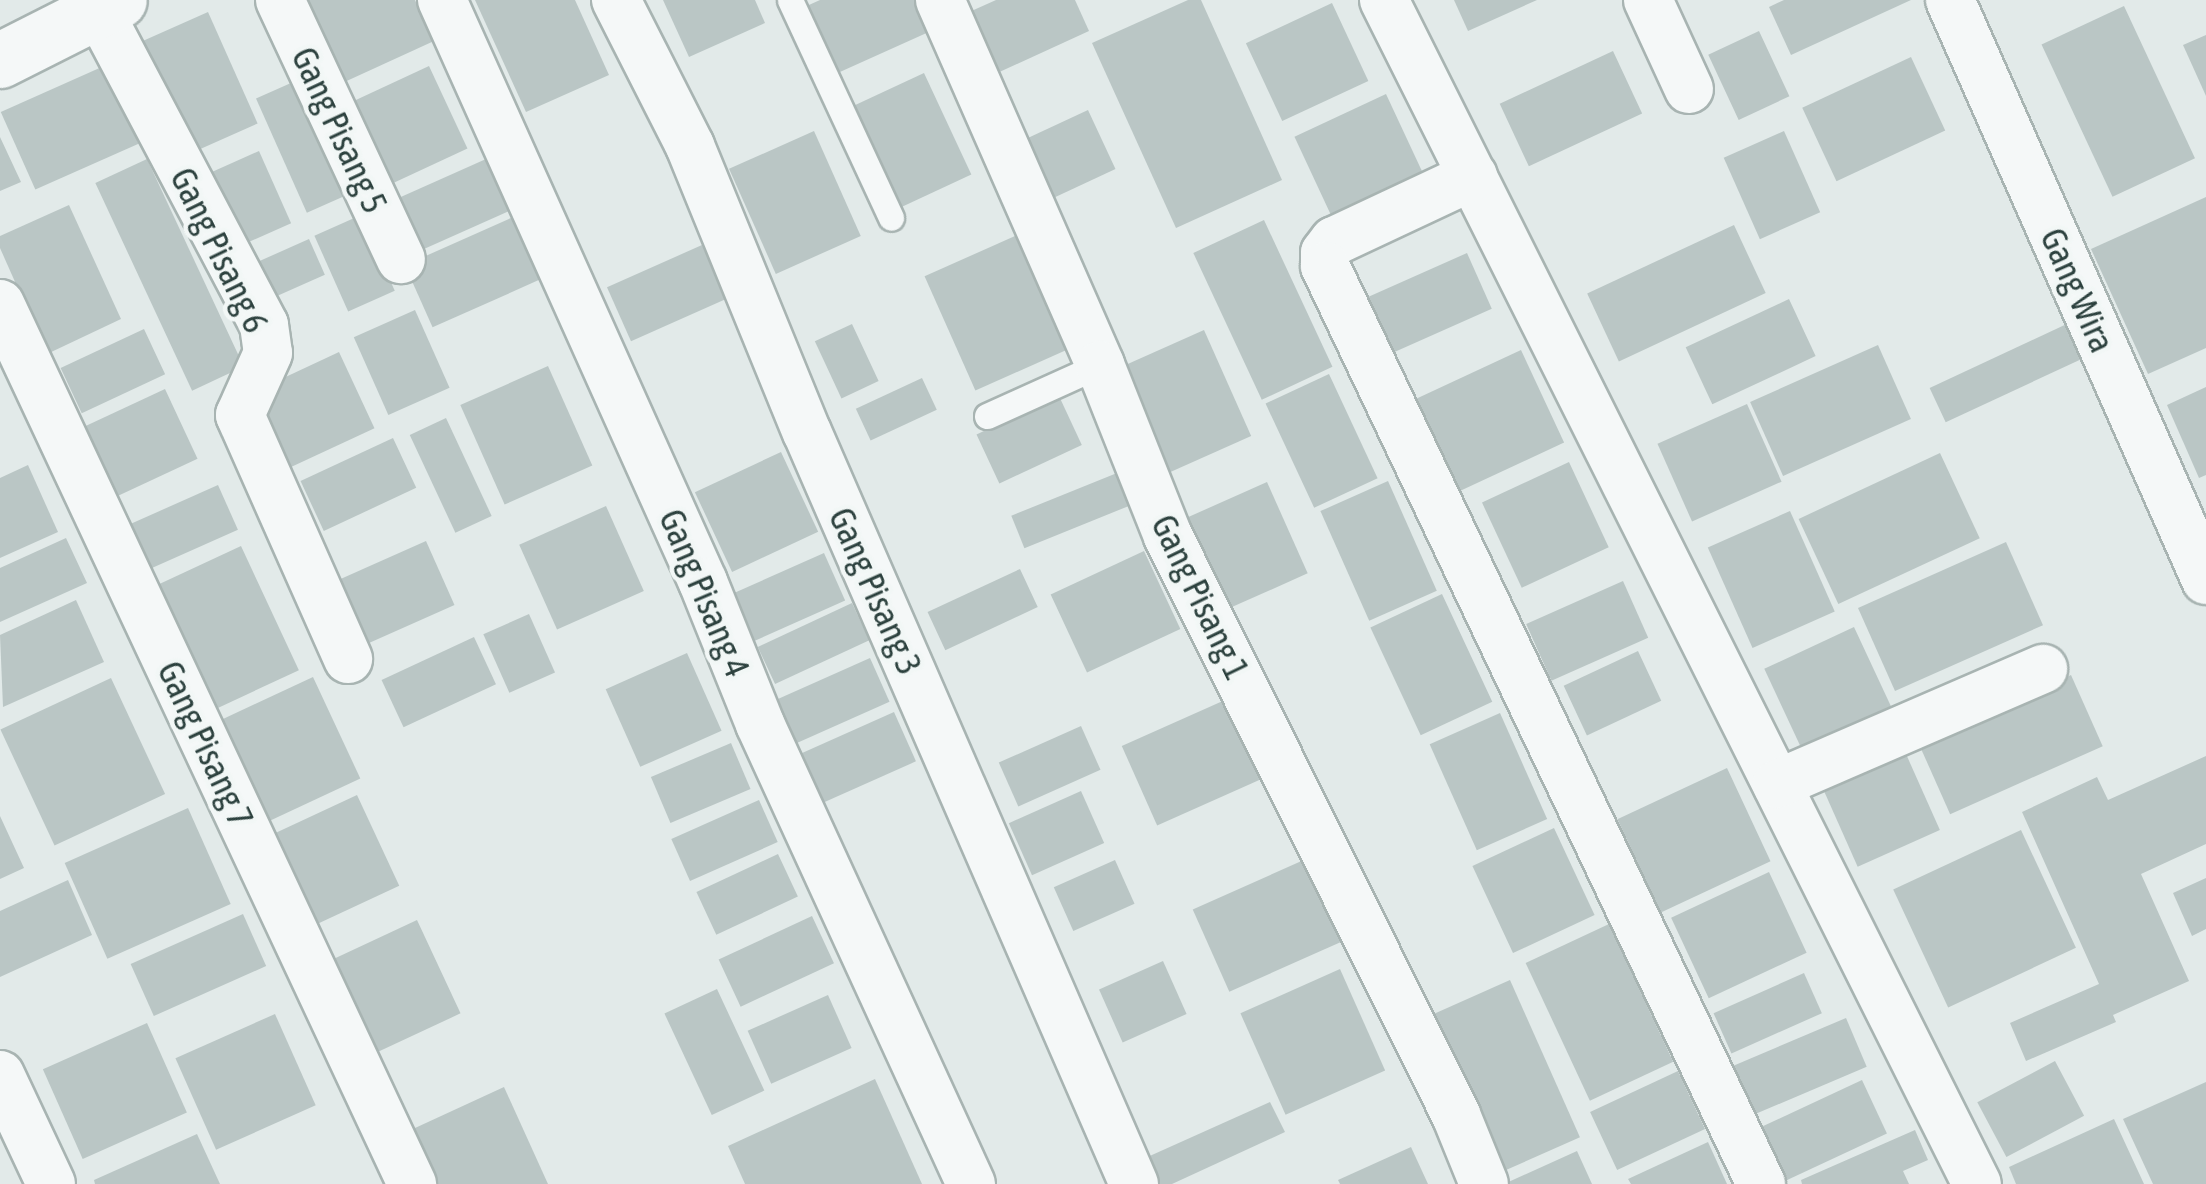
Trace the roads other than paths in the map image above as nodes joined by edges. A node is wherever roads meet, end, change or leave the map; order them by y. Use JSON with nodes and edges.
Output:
{"nodes":[{"id":1,"x":280,"y":0,"type":"edge"},
{"id":2,"x":442,"y":0,"type":"edge"},
{"id":3,"x":616,"y":0,"type":"edge"},
{"id":4,"x":790,"y":0,"type":"edge"},
{"id":5,"x":940,"y":0,"type":"edge"},
{"id":6,"x":1384,"y":0,"type":"edge"},
{"id":7,"x":1648,"y":0,"type":"edge"},
{"id":8,"x":1950,"y":0,"type":"edge"},
{"id":9,"x":109,"y":5,"type":"edge"},
{"id":10,"x":0,"y":60,"type":"edge"},
{"id":11,"x":1688,"y":89,"type":"dead end"},
{"id":12,"x":1473,"y":176,"type":"junction"},
{"id":13,"x":892,"y":218,"type":"dead end"},
{"id":14,"x":401,"y":259,"type":"dead end"},
{"id":15,"x":0,"y":304,"type":"edge"},
{"id":16,"x":1100,"y":365,"type":"junction"},
{"id":17,"x":987,"y":416,"type":"dead end"},
{"id":18,"x":2206,"y":580,"type":"edge"},
{"id":19,"x":348,"y":659,"type":"dead end"},
{"id":20,"x":2043,"y":668,"type":"dead end"},
{"id":21,"x":1776,"y":784,"type":"junction"},
{"id":22,"x":0,"y":1076,"type":"edge"},
{"id":23,"x":51,"y":1184,"type":"edge"},
{"id":24,"x":412,"y":1184,"type":"edge"},
{"id":25,"x":971,"y":1184,"type":"edge"},
{"id":26,"x":1134,"y":1184,"type":"edge"},
{"id":27,"x":1484,"y":1184,"type":"edge"},
{"id":28,"x":1761,"y":1184,"type":"edge"},
{"id":29,"x":1977,"y":1184,"type":"edge"}],
"edges":[{"from":1,"to":14,"type":"street","name":"Gang Pisang 5"},
{"from":2,"to":25,"type":"street","name":"Gang Pisang 4"},
{"from":3,"to":26,"type":"street","name":"Gang Pisang 3"},
{"from":4,"to":13,"type":"lane"},
{"from":5,"to":16,"type":"street","name":"Gang Pisang 1"},
{"from":6,"to":12,"type":"street"},
{"from":7,"to":11,"type":"street"},
{"from":8,"to":18,"type":"street","name":"Gang Wira"},
{"from":9,"to":10,"type":"street"},
{"from":9,"to":19,"type":"street","name":"Gang Pisang 6"},
{"from":12,"to":21,"type":"street"},
{"from":12,"to":28,"type":"street"},
{"from":15,"to":24,"type":"street","name":"Gang Pisang 7"},
{"from":16,"to":17,"type":"lane"},
{"from":16,"to":27,"type":"street","name":"Gang Pisang 1"},
{"from":20,"to":21,"type":"street"},
{"from":21,"to":29,"type":"street"},
{"from":22,"to":23,"type":"street"}]}
